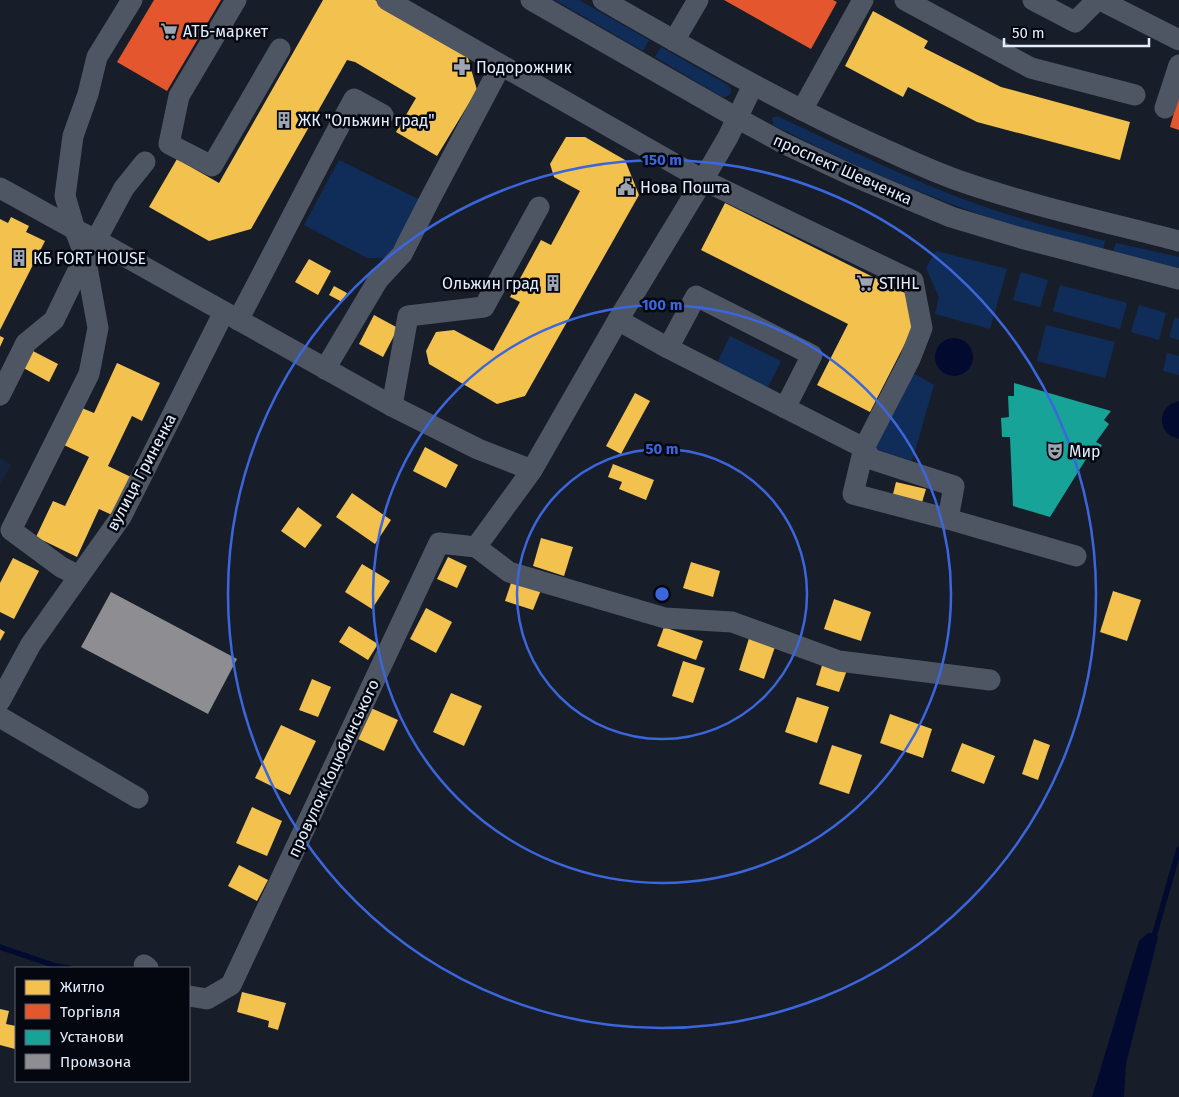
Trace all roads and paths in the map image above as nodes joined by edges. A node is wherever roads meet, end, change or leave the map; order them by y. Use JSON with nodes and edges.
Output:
{"nodes":[{"id":1,"x":132,"y":0,"type":"edge"},
{"id":2,"x":236,"y":0,"type":"edge"},
{"id":3,"x":388,"y":0,"type":"edge"},
{"id":4,"x":531,"y":0,"type":"edge"},
{"id":5,"x":603,"y":0,"type":"edge"},
{"id":6,"x":698,"y":0,"type":"edge"},
{"id":7,"x":864,"y":0,"type":"edge"},
{"id":8,"x":906,"y":0,"type":"edge"},
{"id":9,"x":1033,"y":0,"type":"edge"},
{"id":10,"x":1098,"y":0,"type":"edge"},
{"id":11,"x":1179,"y":40,"type":"edge"},
{"id":12,"x":674,"y":41,"type":"junction"},
{"id":13,"x":280,"y":49,"type":"dead end"},
{"id":14,"x":501,"y":65,"type":"junction"},
{"id":15,"x":1179,"y":65,"type":"edge"},
{"id":16,"x":753,"y":85,"type":"junction"},
{"id":17,"x":1135,"y":95,"type":"dead end"},
{"id":18,"x":1165,"y":108,"type":"dead end"},
{"id":19,"x":802,"y":110,"type":"junction"},
{"id":20,"x":383,"y":115,"type":"dead end"},
{"id":21,"x":737,"y":118,"type":"junction"},
{"id":22,"x":145,"y":162,"type":"dead end"},
{"id":23,"x":704,"y":180,"type":"junction"},
{"id":24,"x":0,"y":188,"type":"edge"},
{"id":25,"x":540,"y":206,"type":"dead end"},
{"id":26,"x":75,"y":230,"type":"junction"},
{"id":27,"x":1179,"y":241,"type":"edge"},
{"id":28,"x":90,"y":248,"type":"junction"},
{"id":29,"x":1179,"y":279,"type":"edge"},
{"id":30,"x":231,"y":316,"type":"junction"},
{"id":31,"x":618,"y":320,"type":"junction"},
{"id":32,"x":668,"y":348,"type":"junction"},
{"id":33,"x":325,"y":369,"type":"junction"},
{"id":34,"x":0,"y":395,"type":"edge"},
{"id":35,"x":392,"y":406,"type":"junction"},
{"id":36,"x":785,"y":408,"type":"junction"},
{"id":37,"x":864,"y":448,"type":"junction"},
{"id":38,"x":532,"y":470,"type":"junction"},
{"id":39,"x":948,"y":519,"type":"junction"},
{"id":40,"x":476,"y":547,"type":"junction"},
{"id":41,"x":1076,"y":556,"type":"dead end"},
{"id":42,"x":79,"y":576,"type":"junction"},
{"id":43,"x":990,"y":680,"type":"dead end"},
{"id":44,"x":0,"y":701,"type":"edge"},
{"id":45,"x":0,"y":717,"type":"edge"},
{"id":46,"x":138,"y":798,"type":"dead end"},
{"id":47,"x":190,"y":996,"type":"edge"}],
"edges":[{"from":1,"to":26,"type":"street"},
{"from":2,"to":13,"type":"street"},
{"from":3,"to":14,"type":"street"},
{"from":4,"to":21,"type":"street","name":"проспект Шевченка"},
{"from":5,"to":12,"type":"street"},
{"from":6,"to":12,"type":"street"},
{"from":7,"to":19,"type":"street"},
{"from":8,"to":17,"type":"street"},
{"from":9,"to":10,"type":"street"},
{"from":10,"to":11,"type":"street"},
{"from":12,"to":16,"type":"street"},
{"from":14,"to":23,"type":"street"},
{"from":14,"to":33,"type":"street"},
{"from":15,"to":18,"type":"street"},
{"from":16,"to":19,"type":"street"},
{"from":16,"to":21,"type":"street"},
{"from":19,"to":27,"type":"street"},
{"from":20,"to":30,"type":"street","name":"вулиця Гриненка"},
{"from":21,"to":23,"type":"street"},
{"from":21,"to":29,"type":"street","name":"проспект Шевченка"},
{"from":22,"to":28,"type":"street"},
{"from":23,"to":31,"type":"street"},
{"from":23,"to":37,"type":"street"},
{"from":24,"to":26,"type":"street"},
{"from":25,"to":35,"type":"street"},
{"from":26,"to":28,"type":"street"},
{"from":28,"to":30,"type":"street"},
{"from":28,"to":34,"type":"street"},
{"from":28,"to":42,"type":"street"},
{"from":30,"to":33,"type":"street"},
{"from":30,"to":42,"type":"street","name":"вулиця Гриненка"},
{"from":31,"to":32,"type":"street"},
{"from":31,"to":38,"type":"street"},
{"from":32,"to":36,"type":"street"},
{"from":32,"to":36,"type":"street"},
{"from":33,"to":35,"type":"street"},
{"from":35,"to":38,"type":"street"},
{"from":36,"to":37,"type":"street"},
{"from":37,"to":39,"type":"street"},
{"from":37,"to":39,"type":"street"},
{"from":38,"to":40,"type":"street"},
{"from":39,"to":41,"type":"street"},
{"from":40,"to":43,"type":"street"},
{"from":40,"to":47,"type":"street","name":"провулок Коцюбинського"},
{"from":42,"to":44,"type":"street","name":"вулиця Гриненка"},
{"from":45,"to":46,"type":"street"}]}
